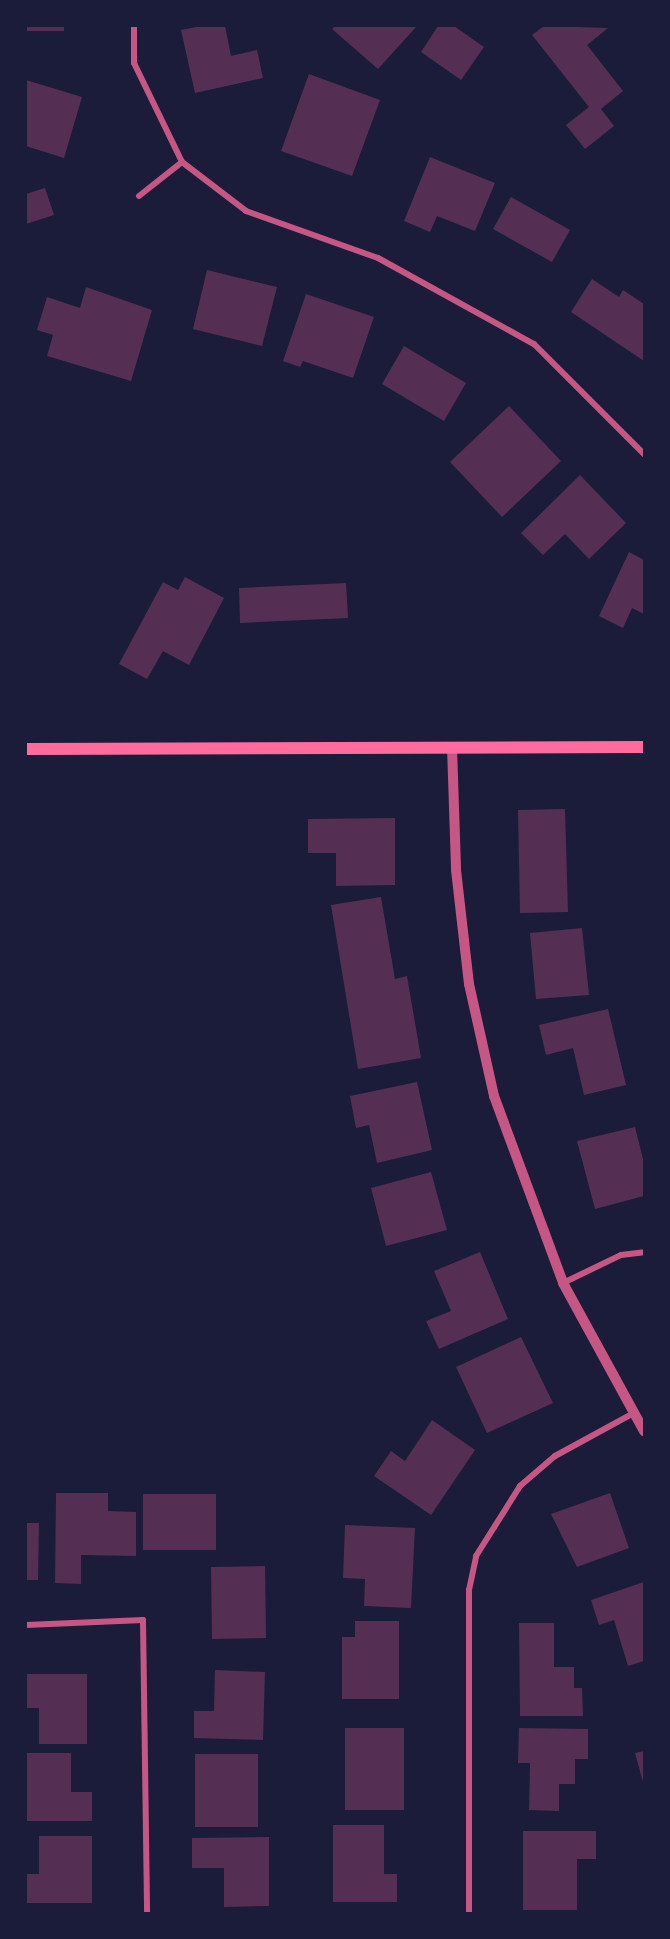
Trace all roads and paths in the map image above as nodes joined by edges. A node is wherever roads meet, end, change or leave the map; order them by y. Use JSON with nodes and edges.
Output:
{"nodes":[{"id":1,"x":134,"y":26,"type":"edge"},
{"id":2,"x":182,"y":162,"type":"junction"},
{"id":3,"x":139,"y":196,"type":"dead end"},
{"id":4,"x":645,"y":454,"type":"edge"},
{"id":5,"x":452,"y":747,"type":"junction"},
{"id":6,"x":645,"y":747,"type":"edge"},
{"id":7,"x":26,"y":749,"type":"edge"},
{"id":8,"x":645,"y":1252,"type":"edge"},
{"id":9,"x":563,"y":1283,"type":"junction"},
{"id":10,"x":634,"y":1413,"type":"junction"},
{"id":11,"x":645,"y":1431,"type":"edge"},
{"id":12,"x":26,"y":1625,"type":"edge"},
{"id":13,"x":147,"y":1914,"type":"edge"},
{"id":14,"x":469,"y":1914,"type":"edge"}],
"edges":[{"from":1,"to":2,"type":"street"},
{"from":2,"to":3,"type":"street"},
{"from":2,"to":4,"type":"street"},
{"from":5,"to":6,"type":"main road"},
{"from":5,"to":7,"type":"main road"},
{"from":5,"to":9,"type":"street"},
{"from":8,"to":9,"type":"street"},
{"from":9,"to":10,"type":"street"},
{"from":10,"to":11,"type":"street"},
{"from":10,"to":14,"type":"street"},
{"from":12,"to":13,"type":"street"}]}
